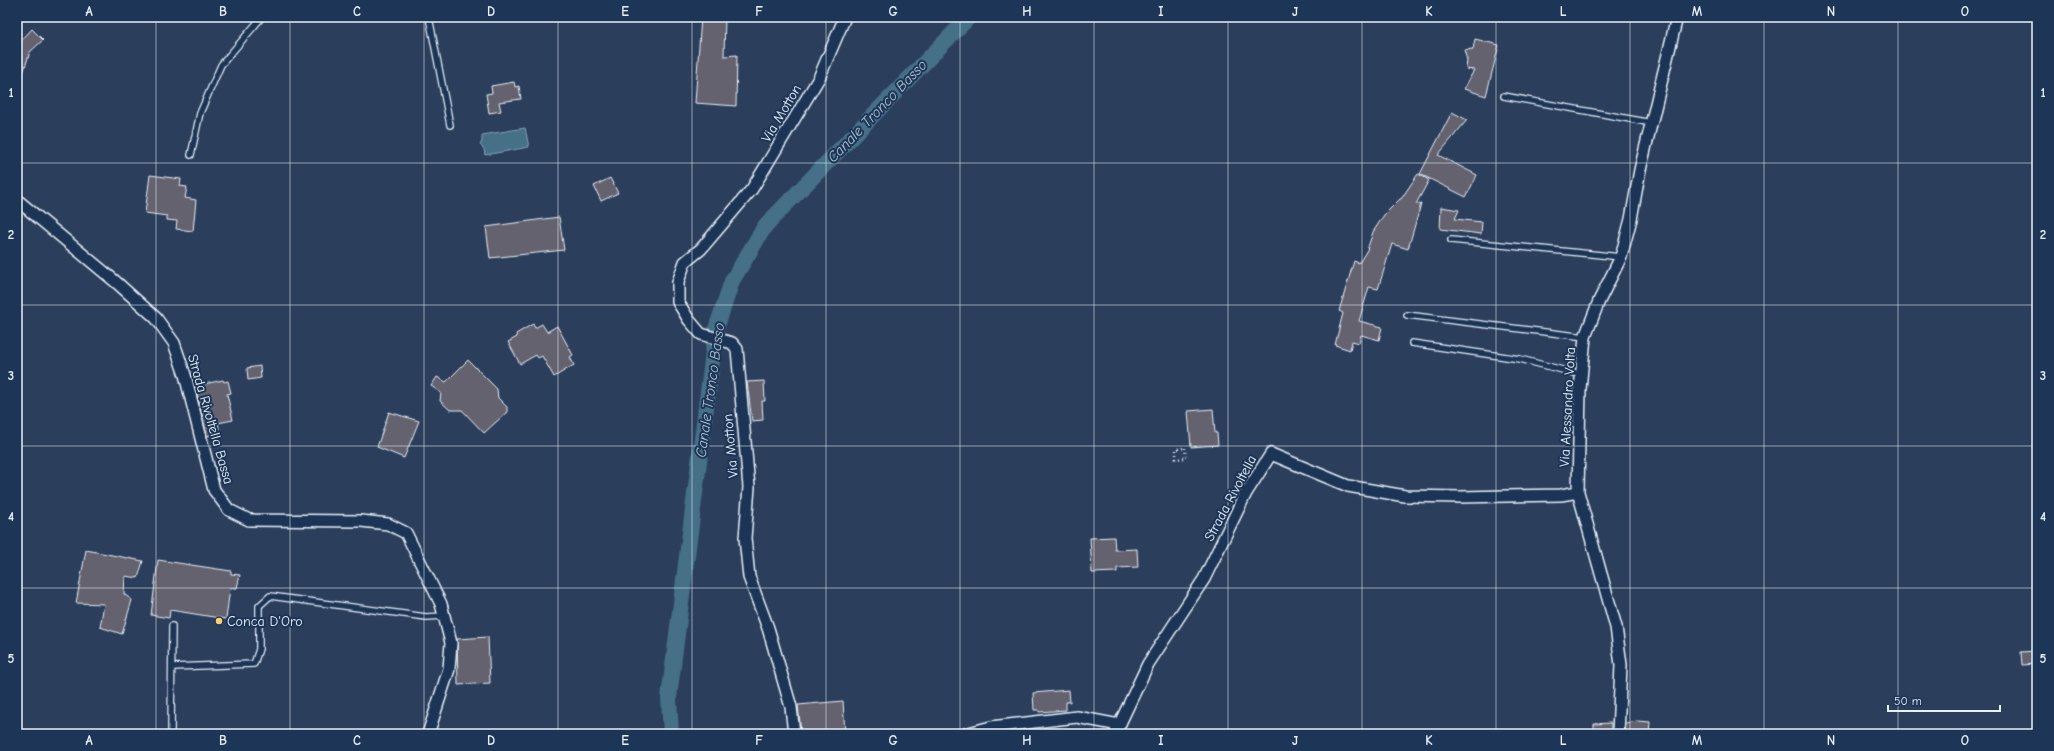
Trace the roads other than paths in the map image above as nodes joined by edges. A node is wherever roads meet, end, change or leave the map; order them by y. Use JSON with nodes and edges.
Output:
{"nodes":[{"id":1,"x":262,"y":17,"type":"edge"},
{"id":2,"x":430,"y":17,"type":"edge"},
{"id":3,"x":845,"y":17,"type":"edge"},
{"id":4,"x":1677,"y":17,"type":"edge"},
{"id":5,"x":1504,"y":96,"type":"dead end"},
{"id":6,"x":1652,"y":123,"type":"junction"},
{"id":7,"x":450,"y":125,"type":"dead end"},
{"id":8,"x":191,"y":156,"type":"dead end"},
{"id":9,"x":17,"y":200,"type":"edge"},
{"id":10,"x":1451,"y":240,"type":"dead end"},
{"id":11,"x":1621,"y":257,"type":"junction"},
{"id":12,"x":1407,"y":315,"type":"dead end"},
{"id":13,"x":1586,"y":338,"type":"junction"},
{"id":14,"x":1412,"y":343,"type":"dead end"},
{"id":15,"x":1582,"y":375,"type":"junction"},
{"id":16,"x":1578,"y":492,"type":"junction"},
{"id":17,"x":444,"y":616,"type":"junction"},
{"id":18,"x":172,"y":626,"type":"dead end"},
{"id":19,"x":172,"y":667,"type":"junction"},
{"id":20,"x":1117,"y":730,"type":"edge"},
{"id":21,"x":171,"y":734,"type":"edge"},
{"id":22,"x":428,"y":734,"type":"edge"},
{"id":23,"x":794,"y":734,"type":"edge"},
{"id":24,"x":965,"y":734,"type":"edge"},
{"id":25,"x":1618,"y":734,"type":"edge"}],
"edges":[{"from":1,"to":8,"type":"lane"},
{"from":2,"to":7,"type":"lane"},
{"from":3,"to":23,"type":"street","name":"Via Motton"},
{"from":4,"to":6,"type":"street","name":"Via Alessandro Volta"},
{"from":5,"to":6,"type":"lane"},
{"from":6,"to":11,"type":"street","name":"Via Alessandro Volta"},
{"from":9,"to":17,"type":"street","name":"Strada Rivoltella Bassa"},
{"from":10,"to":11,"type":"lane"},
{"from":11,"to":13,"type":"street","name":"Via Alessandro Volta"},
{"from":12,"to":13,"type":"lane"},
{"from":13,"to":15,"type":"street","name":"Via Alessandro Volta"},
{"from":14,"to":15,"type":"lane"},
{"from":15,"to":16,"type":"street","name":"Via Alessandro Volta"},
{"from":16,"to":20,"type":"street","name":"Strada Rivoltella"},
{"from":16,"to":25,"type":"street","name":"Via Alessandro Volta"},
{"from":17,"to":19,"type":"lane"},
{"from":17,"to":22,"type":"street","name":"Strada Rivoltella Bassa"},
{"from":18,"to":19,"type":"lane"},
{"from":19,"to":21,"type":"lane"},
{"from":20,"to":24,"type":"street"}]}
